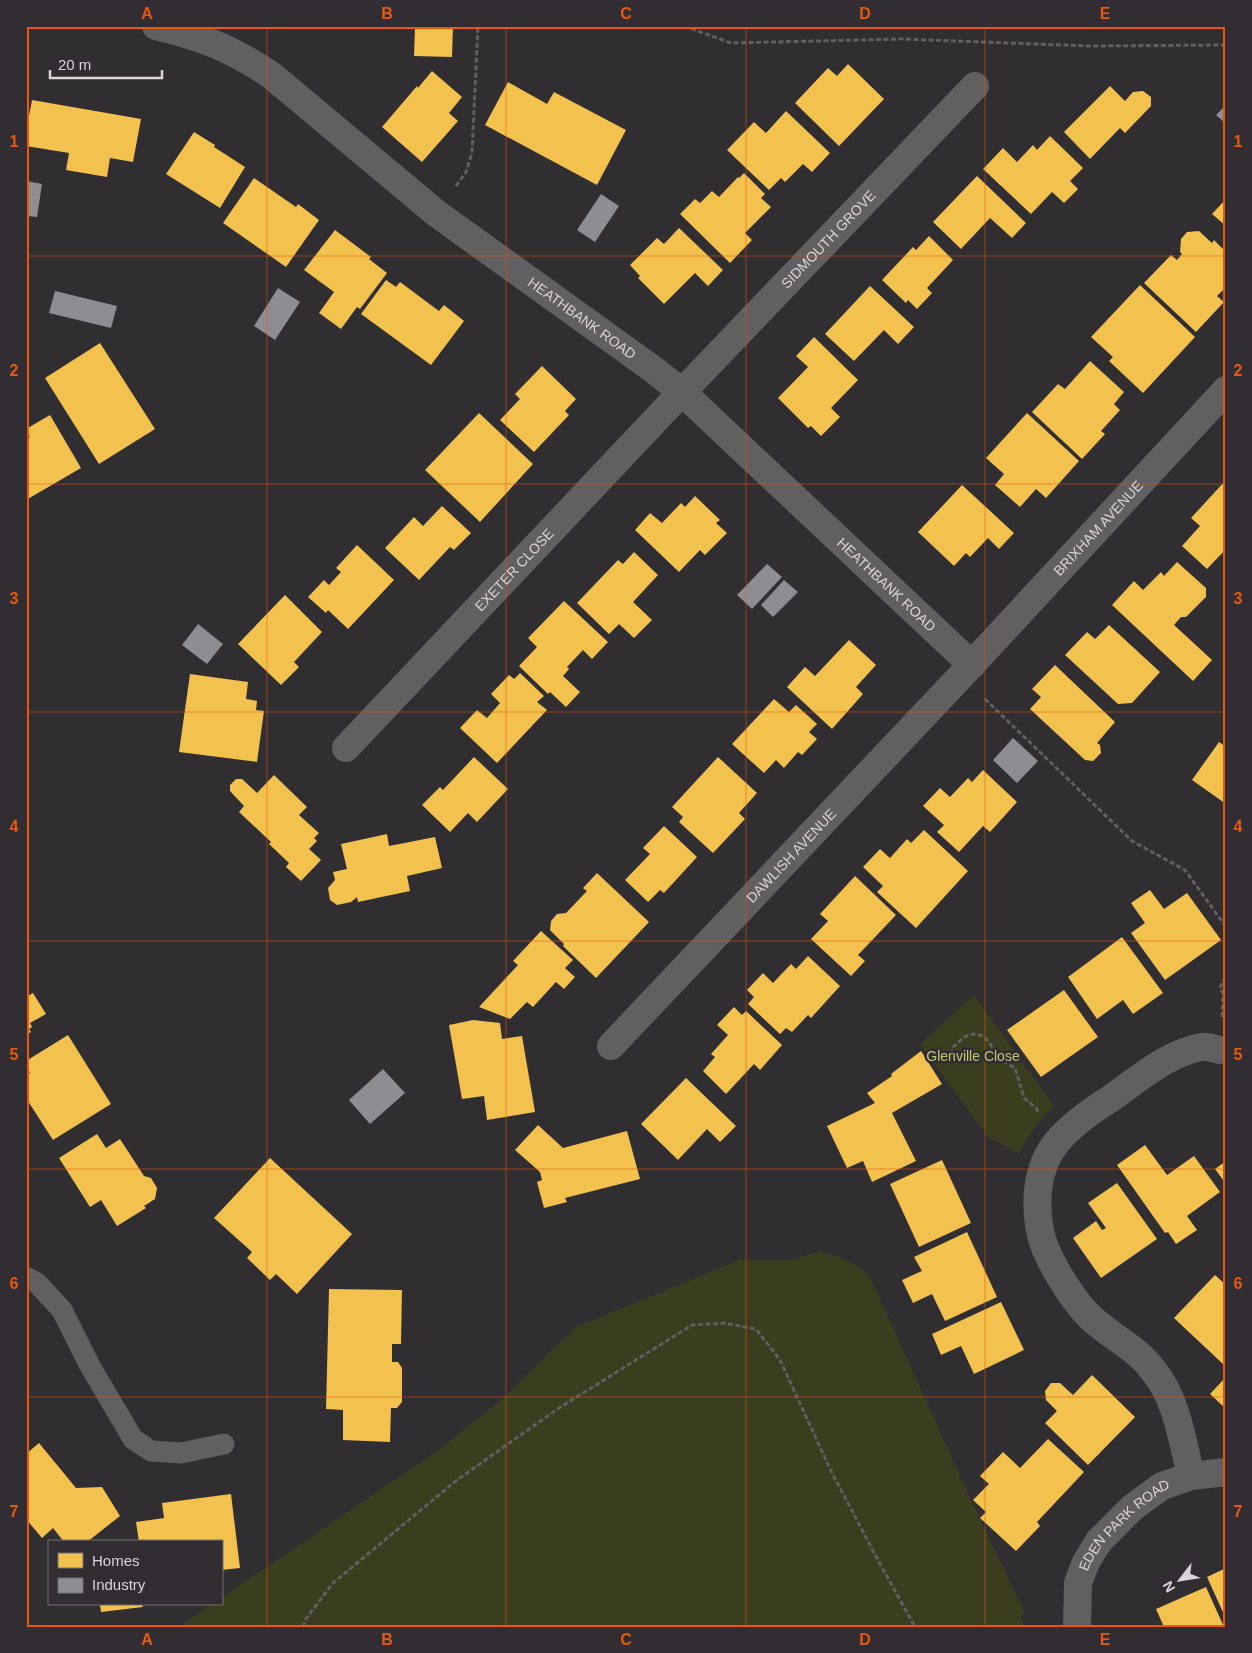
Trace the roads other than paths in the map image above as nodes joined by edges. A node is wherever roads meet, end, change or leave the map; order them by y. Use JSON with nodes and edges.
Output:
{"nodes":[{"id":1,"x":156,"y":26,"type":"edge"},
{"id":2,"x":975,"y":86,"type":"dead end"},
{"id":3,"x":1226,"y":390,"type":"edge"},
{"id":4,"x":682,"y":392,"type":"junction"},
{"id":5,"x":966,"y":671,"type":"junction"},
{"id":6,"x":346,"y":748,"type":"dead end"},
{"id":7,"x":611,"y":1046,"type":"dead end"},
{"id":8,"x":1220,"y":1050,"type":"road end"},
{"id":9,"x":26,"y":1277,"type":"edge"},
{"id":10,"x":224,"y":1444,"type":"dead end"},
{"id":11,"x":1226,"y":1472,"type":"edge"},
{"id":12,"x":1191,"y":1476,"type":"junction"},
{"id":13,"x":1076,"y":1627,"type":"edge"}],
"edges":[{"from":1,"to":4,"type":"street","name":"HEATHBANK ROAD"},
{"from":2,"to":4,"type":"street","name":"SIDMOUTH GROVE"},
{"from":3,"to":5,"type":"street","name":"BRIXHAM AVENUE"},
{"from":4,"to":5,"type":"street","name":"HEATHBANK ROAD"},
{"from":4,"to":6,"type":"street","name":"EXETER CLOSE"},
{"from":5,"to":7,"type":"street","name":"DAWLISH AVENUE"},
{"from":8,"to":12,"type":"street"},
{"from":9,"to":10,"type":"lane"},
{"from":11,"to":12,"type":"street","name":"EDEN PARK ROAD"},
{"from":12,"to":13,"type":"street","name":"EDEN PARK ROAD"}]}
